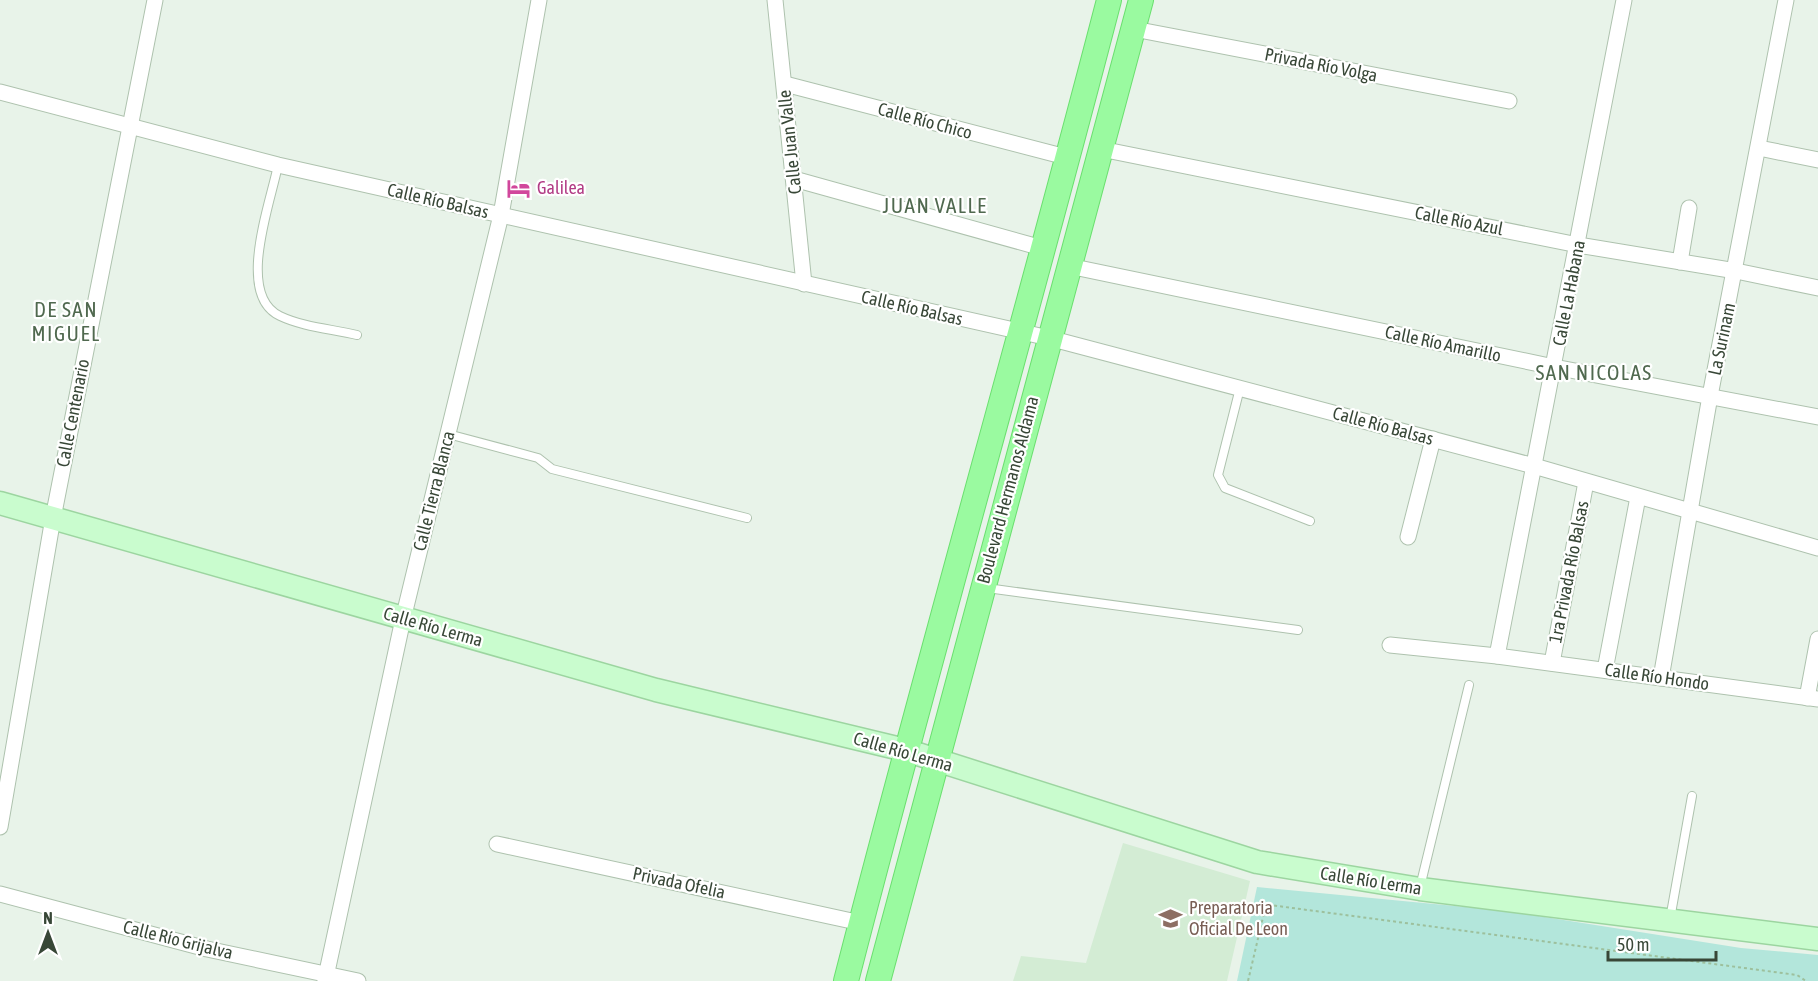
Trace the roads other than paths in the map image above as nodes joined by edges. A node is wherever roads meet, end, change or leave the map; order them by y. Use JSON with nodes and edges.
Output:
{"nodes":[{"id":1,"x":155,"y":0,"type":"edge"},
{"id":2,"x":539,"y":0,"type":"edge"},
{"id":3,"x":775,"y":0,"type":"edge"},
{"id":4,"x":1108,"y":0,"type":"edge"},
{"id":5,"x":1141,"y":0,"type":"edge"},
{"id":6,"x":1624,"y":0,"type":"edge"},
{"id":7,"x":1786,"y":0,"type":"edge"},
{"id":8,"x":1134,"y":29,"type":"junction"},
{"id":9,"x":784,"y":84,"type":"junction"},
{"id":10,"x":0,"y":92,"type":"edge"},
{"id":11,"x":1509,"y":101,"type":"dead end"},
{"id":12,"x":130,"y":127,"type":"junction"},
{"id":13,"x":1759,"y":148,"type":"junction"},
{"id":14,"x":1101,"y":149,"type":"junction"},
{"id":15,"x":1066,"y":157,"type":"junction"},
{"id":16,"x":1818,"y":160,"type":"edge"},
{"id":17,"x":278,"y":165,"type":"junction"},
{"id":18,"x":794,"y":179,"type":"junction"},
{"id":19,"x":1689,"y":208,"type":"dead end"},
{"id":20,"x":501,"y":215,"type":"junction"},
{"id":21,"x":1578,"y":245,"type":"junction"},
{"id":22,"x":1042,"y":248,"type":"junction"},
{"id":23,"x":1680,"y":262,"type":"junction"},
{"id":24,"x":1069,"y":266,"type":"junction"},
{"id":25,"x":1736,"y":271,"type":"junction"},
{"id":26,"x":804,"y":284,"type":"junction"},
{"id":27,"x":1818,"y":288,"type":"edge"},
{"id":28,"x":1020,"y":333,"type":"junction"},
{"id":29,"x":357,"y":335,"type":"dead end"},
{"id":30,"x":1049,"y":338,"type":"junction"},
{"id":31,"x":1554,"y":367,"type":"junction"},
{"id":32,"x":1240,"y":388,"type":"junction"},
{"id":33,"x":1710,"y":396,"type":"junction"},
{"id":34,"x":1818,"y":417,"type":"edge"},
{"id":35,"x":448,"y":434,"type":"junction"},
{"id":36,"x":1433,"y":439,"type":"junction"},
{"id":37,"x":1534,"y":466,"type":"junction"},
{"id":38,"x":1586,"y":482,"type":"junction"},
{"id":39,"x":1638,"y":497,"type":"junction"},
{"id":40,"x":0,"y":502,"type":"edge"},
{"id":41,"x":1691,"y":513,"type":"junction"},
{"id":42,"x":53,"y":518,"type":"junction"},
{"id":43,"x":747,"y":518,"type":"dead end"},
{"id":44,"x":1310,"y":521,"type":"dead end"},
{"id":45,"x":1408,"y":537,"type":"dead end"},
{"id":46,"x":1818,"y":548,"type":"edge"},
{"id":47,"x":982,"y":588,"type":"junction"},
{"id":48,"x":403,"y":619,"type":"junction"},
{"id":49,"x":1298,"y":630,"type":"dead end"},
{"id":50,"x":1818,"y":639,"type":"edge"},
{"id":51,"x":1390,"y":645,"type":"dead end"},
{"id":52,"x":1497,"y":656,"type":"junction"},
{"id":53,"x":1552,"y":663,"type":"junction"},
{"id":54,"x":1605,"y":670,"type":"junction"},
{"id":55,"x":1661,"y":678,"type":"junction"},
{"id":56,"x":1469,"y":685,"type":"dead end"},
{"id":57,"x":1813,"y":698,"type":"edge"},
{"id":58,"x":905,"y":750,"type":"junction"},
{"id":59,"x":936,"y":760,"type":"junction"},
{"id":60,"x":1692,"y":796,"type":"dead end"},
{"id":61,"x":0,"y":827,"type":"edge"},
{"id":62,"x":497,"y":844,"type":"dead end"},
{"id":63,"x":1420,"y":889,"type":"junction"},
{"id":64,"x":0,"y":894,"type":"edge"},
{"id":65,"x":1670,"y":921,"type":"junction"},
{"id":66,"x":861,"y":923,"type":"junction"},
{"id":67,"x":1818,"y":939,"type":"edge"},
{"id":68,"x":325,"y":977,"type":"edge"},
{"id":69,"x":358,"y":981,"type":"edge"},
{"id":70,"x":846,"y":981,"type":"edge"},
{"id":71,"x":878,"y":981,"type":"edge"}],
"edges":[{"from":1,"to":12,"type":"street","name":"Calle Centenario"},
{"from":2,"to":20,"type":"street","name":"Calle Tierra Blanca"},
{"from":3,"to":9,"type":"street","name":"Calle Juan Valle"},
{"from":4,"to":15,"type":"main road","name":"Boulevard Hermanos Aldama"},
{"from":5,"to":8,"type":"main road","name":"Boulevard Hermanos Aldama"},
{"from":6,"to":21,"type":"street","name":"Calle La Habana"},
{"from":7,"to":13,"type":"street","name":"La Surinam"},
{"from":8,"to":11,"type":"street","name":"Privada Río Volga"},
{"from":8,"to":14,"type":"main road","name":"Boulevard Hermanos Aldama"},
{"from":9,"to":15,"type":"street","name":"Calle Río Chico"},
{"from":9,"to":18,"type":"street","name":"Calle Juan Valle"},
{"from":10,"to":12,"type":"street","name":"Calle Río Balsas"},
{"from":12,"to":17,"type":"street","name":"Calle Río Balsas"},
{"from":12,"to":42,"type":"street","name":"Calle Centenario"},
{"from":13,"to":16,"type":"street"},
{"from":13,"to":25,"type":"street","name":"La Surinam"},
{"from":14,"to":21,"type":"street","name":"Calle Río Azul"},
{"from":14,"to":24,"type":"main road","name":"Boulevard Hermanos Aldama"},
{"from":15,"to":22,"type":"main road","name":"Boulevard Hermanos Aldama"},
{"from":17,"to":20,"type":"street","name":"Calle Río Balsas"},
{"from":17,"to":29,"type":"lane"},
{"from":18,"to":22,"type":"street"},
{"from":18,"to":26,"type":"street","name":"Calle Juan Valle"},
{"from":19,"to":23,"type":"street"},
{"from":20,"to":26,"type":"street","name":"Calle Río Balsas"},
{"from":20,"to":35,"type":"street","name":"Calle Tierra Blanca"},
{"from":21,"to":23,"type":"street","name":"Calle Río Azul"},
{"from":21,"to":31,"type":"street","name":"Calle La Habana"},
{"from":22,"to":28,"type":"main road","name":"Boulevard Hermanos Aldama"},
{"from":23,"to":25,"type":"street","name":"Calle Río Azul"},
{"from":24,"to":30,"type":"main road","name":"Boulevard Hermanos Aldama"},
{"from":24,"to":31,"type":"street","name":"Calle Río Amarillo"},
{"from":25,"to":27,"type":"street","name":"Calle Río Azul"},
{"from":25,"to":33,"type":"street","name":"La Surinam"},
{"from":26,"to":28,"type":"street","name":"Calle Río Balsas"},
{"from":28,"to":30,"type":"street","name":"Calle Río Balsas"},
{"from":28,"to":58,"type":"main road","name":"Boulevard Hermanos Aldama"},
{"from":30,"to":32,"type":"street","name":"Calle Río Balsas"},
{"from":30,"to":47,"type":"main road","name":"Boulevard Hermanos Aldama"},
{"from":31,"to":33,"type":"street","name":"Calle Río Amarillo"},
{"from":31,"to":37,"type":"street","name":"Calle La Habana"},
{"from":32,"to":36,"type":"street","name":"Calle Río Balsas"},
{"from":32,"to":44,"type":"lane"},
{"from":33,"to":34,"type":"street","name":"Calle Río Amarillo"},
{"from":33,"to":41,"type":"street","name":"La Surinam"},
{"from":35,"to":43,"type":"lane"},
{"from":35,"to":48,"type":"street","name":"Calle Tierra Blanca"},
{"from":36,"to":37,"type":"street","name":"Calle Río Balsas"},
{"from":36,"to":45,"type":"street"},
{"from":37,"to":38,"type":"street","name":"Calle Río Balsas"},
{"from":37,"to":52,"type":"street","name":"Calle La Habana"},
{"from":38,"to":39,"type":"street","name":"Calle Río Balsas"},
{"from":38,"to":53,"type":"street","name":"1ra Privada Río Balsas"},
{"from":39,"to":41,"type":"street","name":"Calle Río Balsas"},
{"from":39,"to":54,"type":"street"},
{"from":40,"to":42,"type":"street","name":"Calle Río Lerma"},
{"from":41,"to":46,"type":"street","name":"Calle Río Balsas"},
{"from":41,"to":55,"type":"street","name":"La Surinam"},
{"from":42,"to":48,"type":"street","name":"Calle Río Lerma"},
{"from":42,"to":61,"type":"street","name":"Calle Centenario"},
{"from":47,"to":49,"type":"lane"},
{"from":47,"to":59,"type":"main road","name":"Boulevard Hermanos Aldama"},
{"from":48,"to":58,"type":"street","name":"Calle Río Lerma"},
{"from":48,"to":68,"type":"street","name":"Calle Tierra Blanca"},
{"from":50,"to":57,"type":"street"},
{"from":51,"to":52,"type":"street","name":"Calle Río Hondo"},
{"from":52,"to":53,"type":"street","name":"Calle Río Hondo"},
{"from":53,"to":54,"type":"street","name":"Calle Río Hondo"},
{"from":54,"to":55,"type":"street","name":"Calle Río Hondo"},
{"from":55,"to":57,"type":"street","name":"Calle Río Hondo"},
{"from":56,"to":63,"type":"lane"},
{"from":58,"to":59,"type":"street","name":"Calle Río Lerma"},
{"from":58,"to":66,"type":"main road","name":"Boulevard Hermanos Aldama"},
{"from":59,"to":63,"type":"street","name":"Calle Río Lerma"},
{"from":59,"to":71,"type":"main road","name":"Boulevard Hermanos Aldama"},
{"from":60,"to":65,"type":"lane"},
{"from":62,"to":66,"type":"street","name":"Privada Ofelia"},
{"from":63,"to":65,"type":"street","name":"Calle Río Lerma"},
{"from":64,"to":68,"type":"street","name":"Calle Río Grijalva"},
{"from":65,"to":67,"type":"street","name":"Calle Río Lerma"},
{"from":66,"to":70,"type":"main road","name":"Boulevard Hermanos Aldama"},
{"from":68,"to":69,"type":"street","name":"Calle Río Grijalva"}]}
